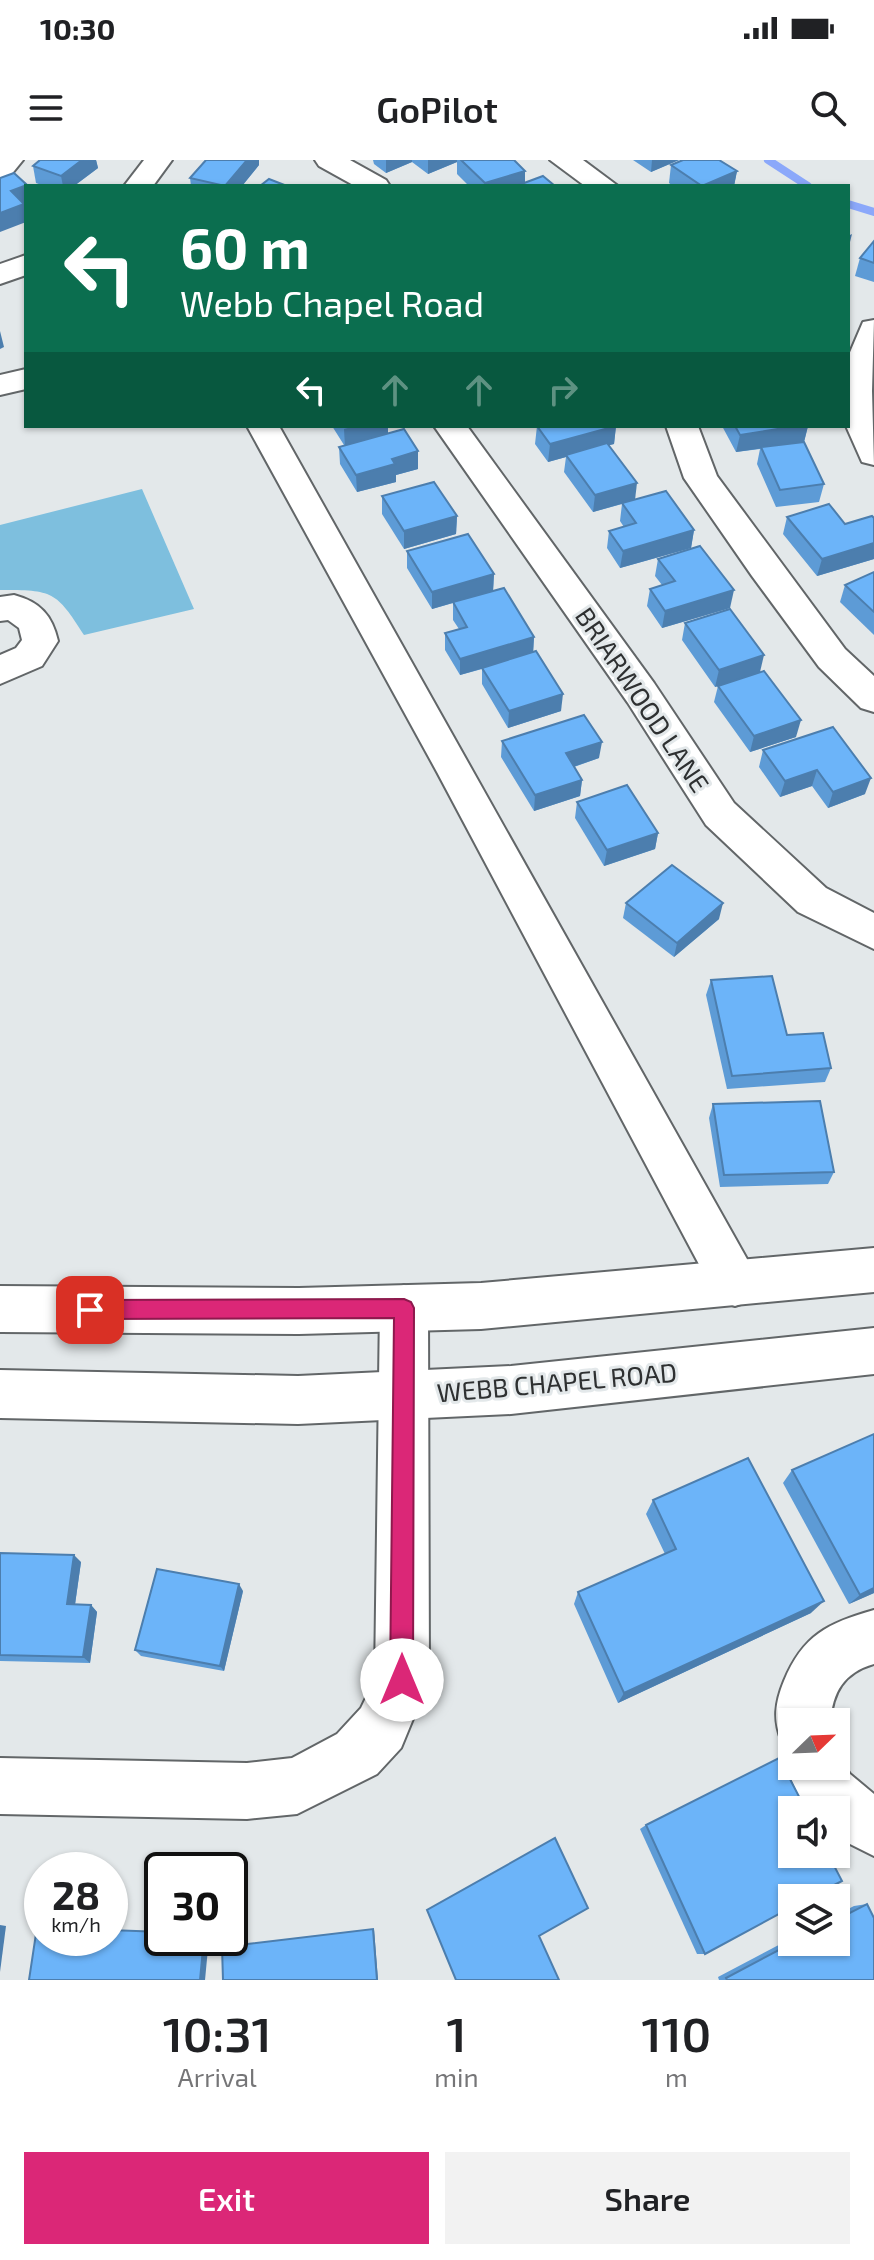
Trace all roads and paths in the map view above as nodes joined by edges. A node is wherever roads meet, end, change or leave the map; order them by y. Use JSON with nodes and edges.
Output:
{"nodes":[{"id":1,"x":9,"y":160,"type":"edge"},
{"id":2,"x":158,"y":160,"type":"edge"},
{"id":3,"x":329,"y":160,"type":"edge"},
{"id":4,"x":564,"y":160,"type":"edge"},
{"id":5,"x":0,"y":170,"type":"edge"},
{"id":6,"x":140,"y":184,"type":"edge"},
{"id":7,"x":372,"y":184,"type":"edge"},
{"id":8,"x":601,"y":184,"type":"edge"},
{"id":9,"x":24,"y":265,"type":"edge"},
{"id":10,"x":0,"y":275,"type":"edge"},
{"id":11,"x":850,"y":311,"type":"edge"},
{"id":12,"x":874,"y":318,"type":"edge"},
{"id":13,"x":874,"y":329,"type":"edge"},
{"id":14,"x":24,"y":379,"type":"edge"},
{"id":15,"x":0,"y":385,"type":"edge"},
{"id":16,"x":264,"y":428,"type":"edge"},
{"id":17,"x":451,"y":428,"type":"edge"},
{"id":18,"x":683,"y":428,"type":"edge"},
{"id":19,"x":874,"y":454,"type":"edge"},
{"id":20,"x":0,"y":609,"type":"edge"},
{"id":21,"x":0,"y":671,"type":"edge"},
{"id":22,"x":874,"y":698,"type":"edge"},
{"id":23,"x":874,"y":932,"type":"edge"},
{"id":24,"x":874,"y":1270,"type":"edge"},
{"id":25,"x":735,"y":1284,"type":"junction"},
{"id":26,"x":404,"y":1308,"type":"junction"},
{"id":27,"x":0,"y":1309,"type":"edge"},
{"id":28,"x":874,"y":1351,"type":"edge"},
{"id":29,"x":0,"y":1394,"type":"edge"},
{"id":30,"x":403,"y":1395,"type":"junction"},
{"id":31,"x":874,"y":1637,"type":"edge"},
{"id":32,"x":804,"y":1708,"type":"edge"},
{"id":33,"x":822,"y":1780,"type":"edge"},
{"id":34,"x":0,"y":1786,"type":"edge"},
{"id":35,"x":874,"y":1827,"type":"edge"}],
"edges":[{"from":1,"to":5,"type":"street"},
{"from":2,"to":6,"type":"street"},
{"from":3,"to":7,"type":"street"},
{"from":4,"to":8,"type":"street"},
{"from":9,"to":10,"type":"street"},
{"from":11,"to":12,"type":"street"},
{"from":13,"to":19,"type":"street"},
{"from":14,"to":15,"type":"street"},
{"from":16,"to":25,"type":"street"},
{"from":17,"to":23,"type":"street","name":"BRIARWOOD LANE"},
{"from":18,"to":22,"type":"street"},
{"from":20,"to":21,"type":"street"},
{"from":24,"to":25,"type":"street"},
{"from":25,"to":26,"type":"street"},
{"from":26,"to":27,"type":"street"},
{"from":26,"to":30,"type":"street"},
{"from":28,"to":30,"type":"street","name":"WEBB CHAPEL ROAD"},
{"from":29,"to":30,"type":"street","name":"WEBB CHAPEL ROAD"},
{"from":30,"to":34,"type":"street"},
{"from":31,"to":32,"type":"street"},
{"from":33,"to":35,"type":"street"}]}
